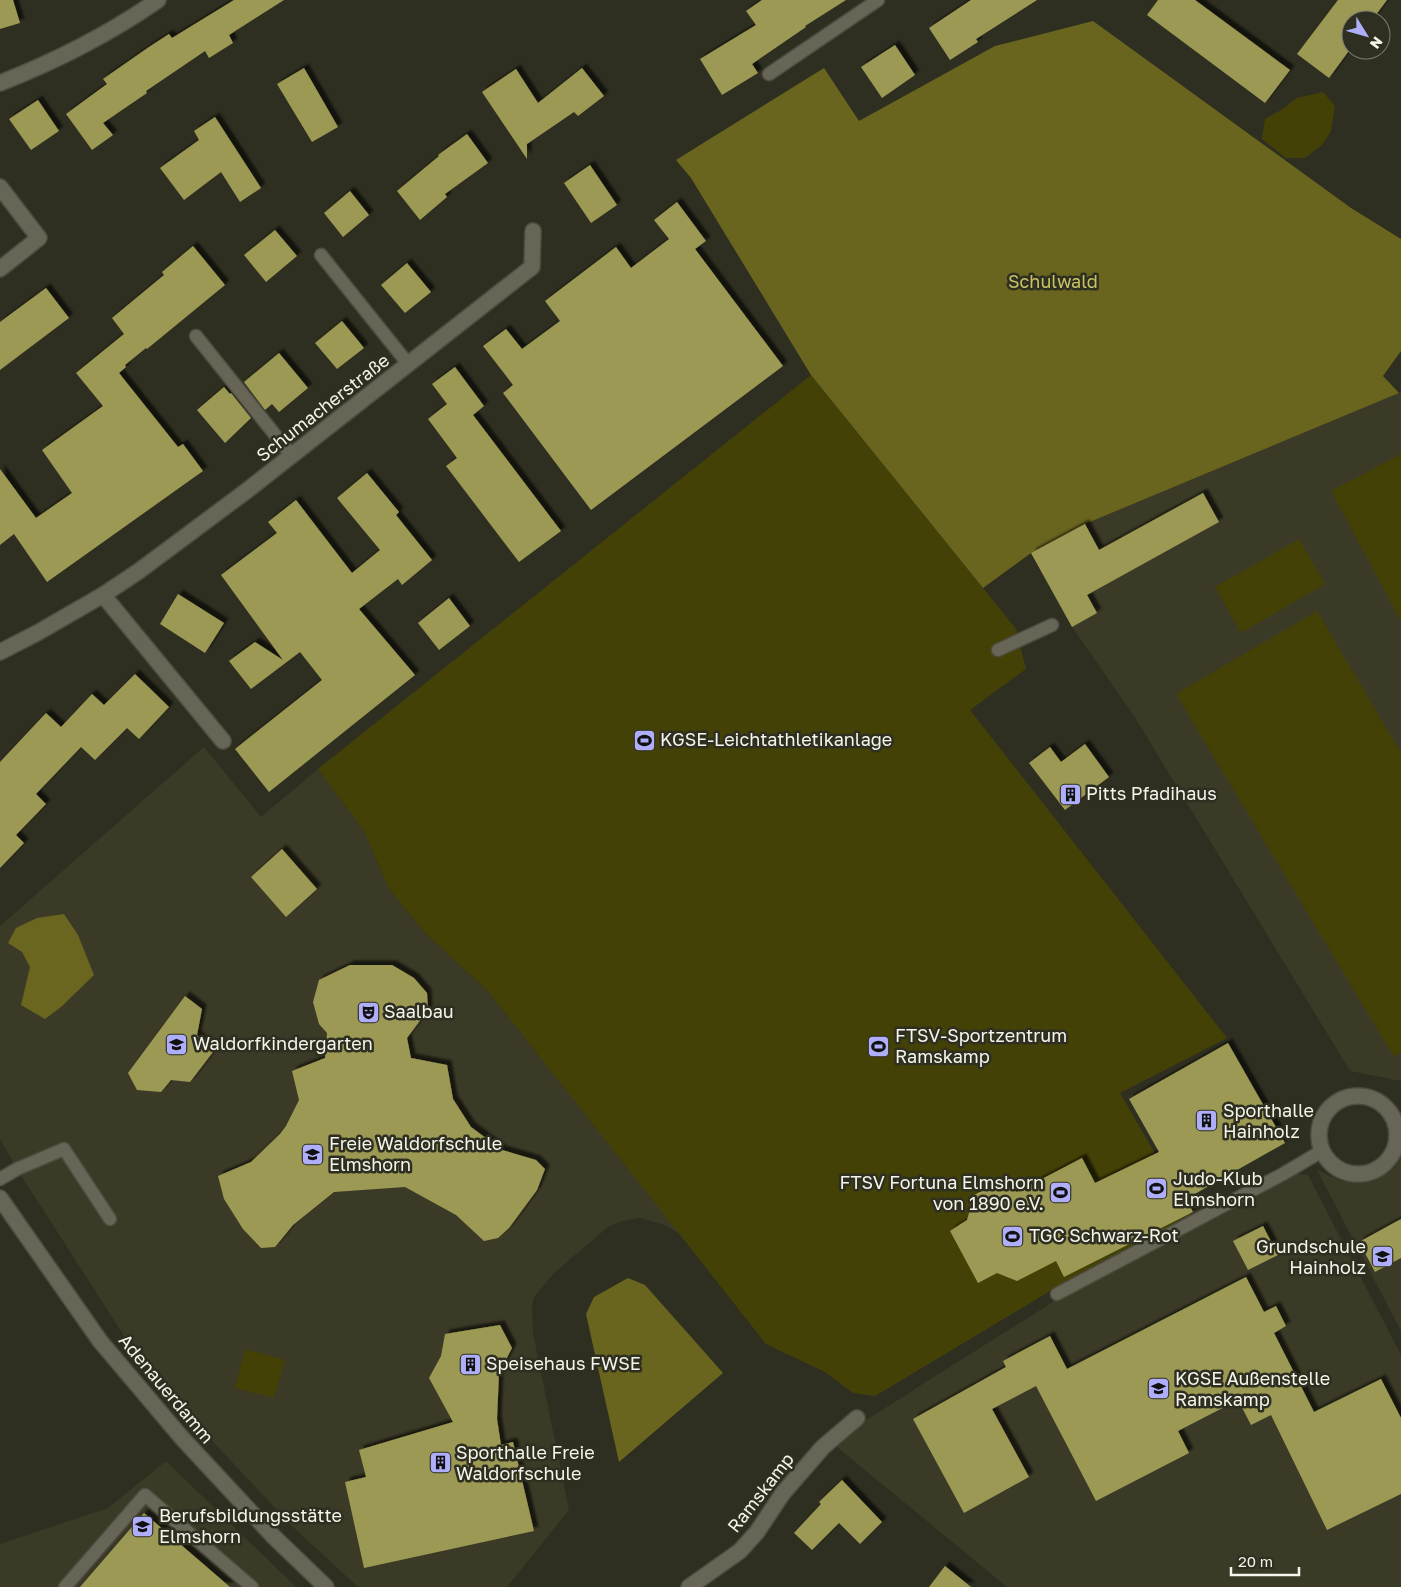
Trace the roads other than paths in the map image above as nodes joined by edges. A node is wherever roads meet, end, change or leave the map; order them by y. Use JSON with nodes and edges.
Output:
{"nodes":[{"id":1,"x":158,"y":0,"type":"edge"},
{"id":2,"x":878,"y":0,"type":"edge"},
{"id":3,"x":769,"y":74,"type":"dead end"},
{"id":4,"x":0,"y":83,"type":"edge"},
{"id":5,"x":0,"y":186,"type":"edge"},
{"id":6,"x":533,"y":231,"type":"dead end"},
{"id":7,"x":321,"y":256,"type":"dead end"},
{"id":8,"x":0,"y":268,"type":"edge"},
{"id":9,"x":196,"y":336,"type":"dead end"},
{"id":10,"x":409,"y":365,"type":"junction"},
{"id":11,"x":292,"y":456,"type":"junction"},
{"id":12,"x":103,"y":595,"type":"junction"},
{"id":13,"x":1052,"y":625,"type":"dead end"},
{"id":14,"x":998,"y":650,"type":"dead end"},
{"id":15,"x":0,"y":652,"type":"edge"},
{"id":16,"x":223,"y":741,"type":"dead end"},
{"id":17,"x":1397,"y":1117,"type":"edge"},
{"id":18,"x":1322,"y":1151,"type":"junction"},
{"id":19,"x":0,"y":1179,"type":"edge"},
{"id":20,"x":0,"y":1198,"type":"edge"},
{"id":21,"x":110,"y":1219,"type":"dead end"},
{"id":22,"x":1057,"y":1294,"type":"dead end"},
{"id":23,"x":858,"y":1418,"type":"dead end"},
{"id":24,"x":65,"y":1587,"type":"edge"},
{"id":25,"x":252,"y":1587,"type":"edge"},
{"id":26,"x":326,"y":1587,"type":"edge"},
{"id":27,"x":690,"y":1587,"type":"edge"}],
"edges":[{"from":1,"to":4,"type":"street"},
{"from":2,"to":3,"type":"lane"},
{"from":5,"to":8,"type":"street"},
{"from":6,"to":10,"type":"street","name":"Schumacherstraße"},
{"from":7,"to":10,"type":"lane"},
{"from":9,"to":11,"type":"lane"},
{"from":10,"to":11,"type":"street","name":"Schumacherstraße"},
{"from":11,"to":12,"type":"street","name":"Schumacherstraße"},
{"from":12,"to":15,"type":"street","name":"Schumacherstraße"},
{"from":12,"to":16,"type":"street"},
{"from":13,"to":14,"type":"lane"},
{"from":17,"to":18,"type":"street"},
{"from":17,"to":18,"type":"street"},
{"from":18,"to":22,"type":"lane"},
{"from":19,"to":21,"type":"lane"},
{"from":20,"to":26,"type":"street","name":"Adenauerdamm"},
{"from":23,"to":27,"type":"street","name":"Ramskamp"},
{"from":24,"to":25,"type":"lane"}]}
